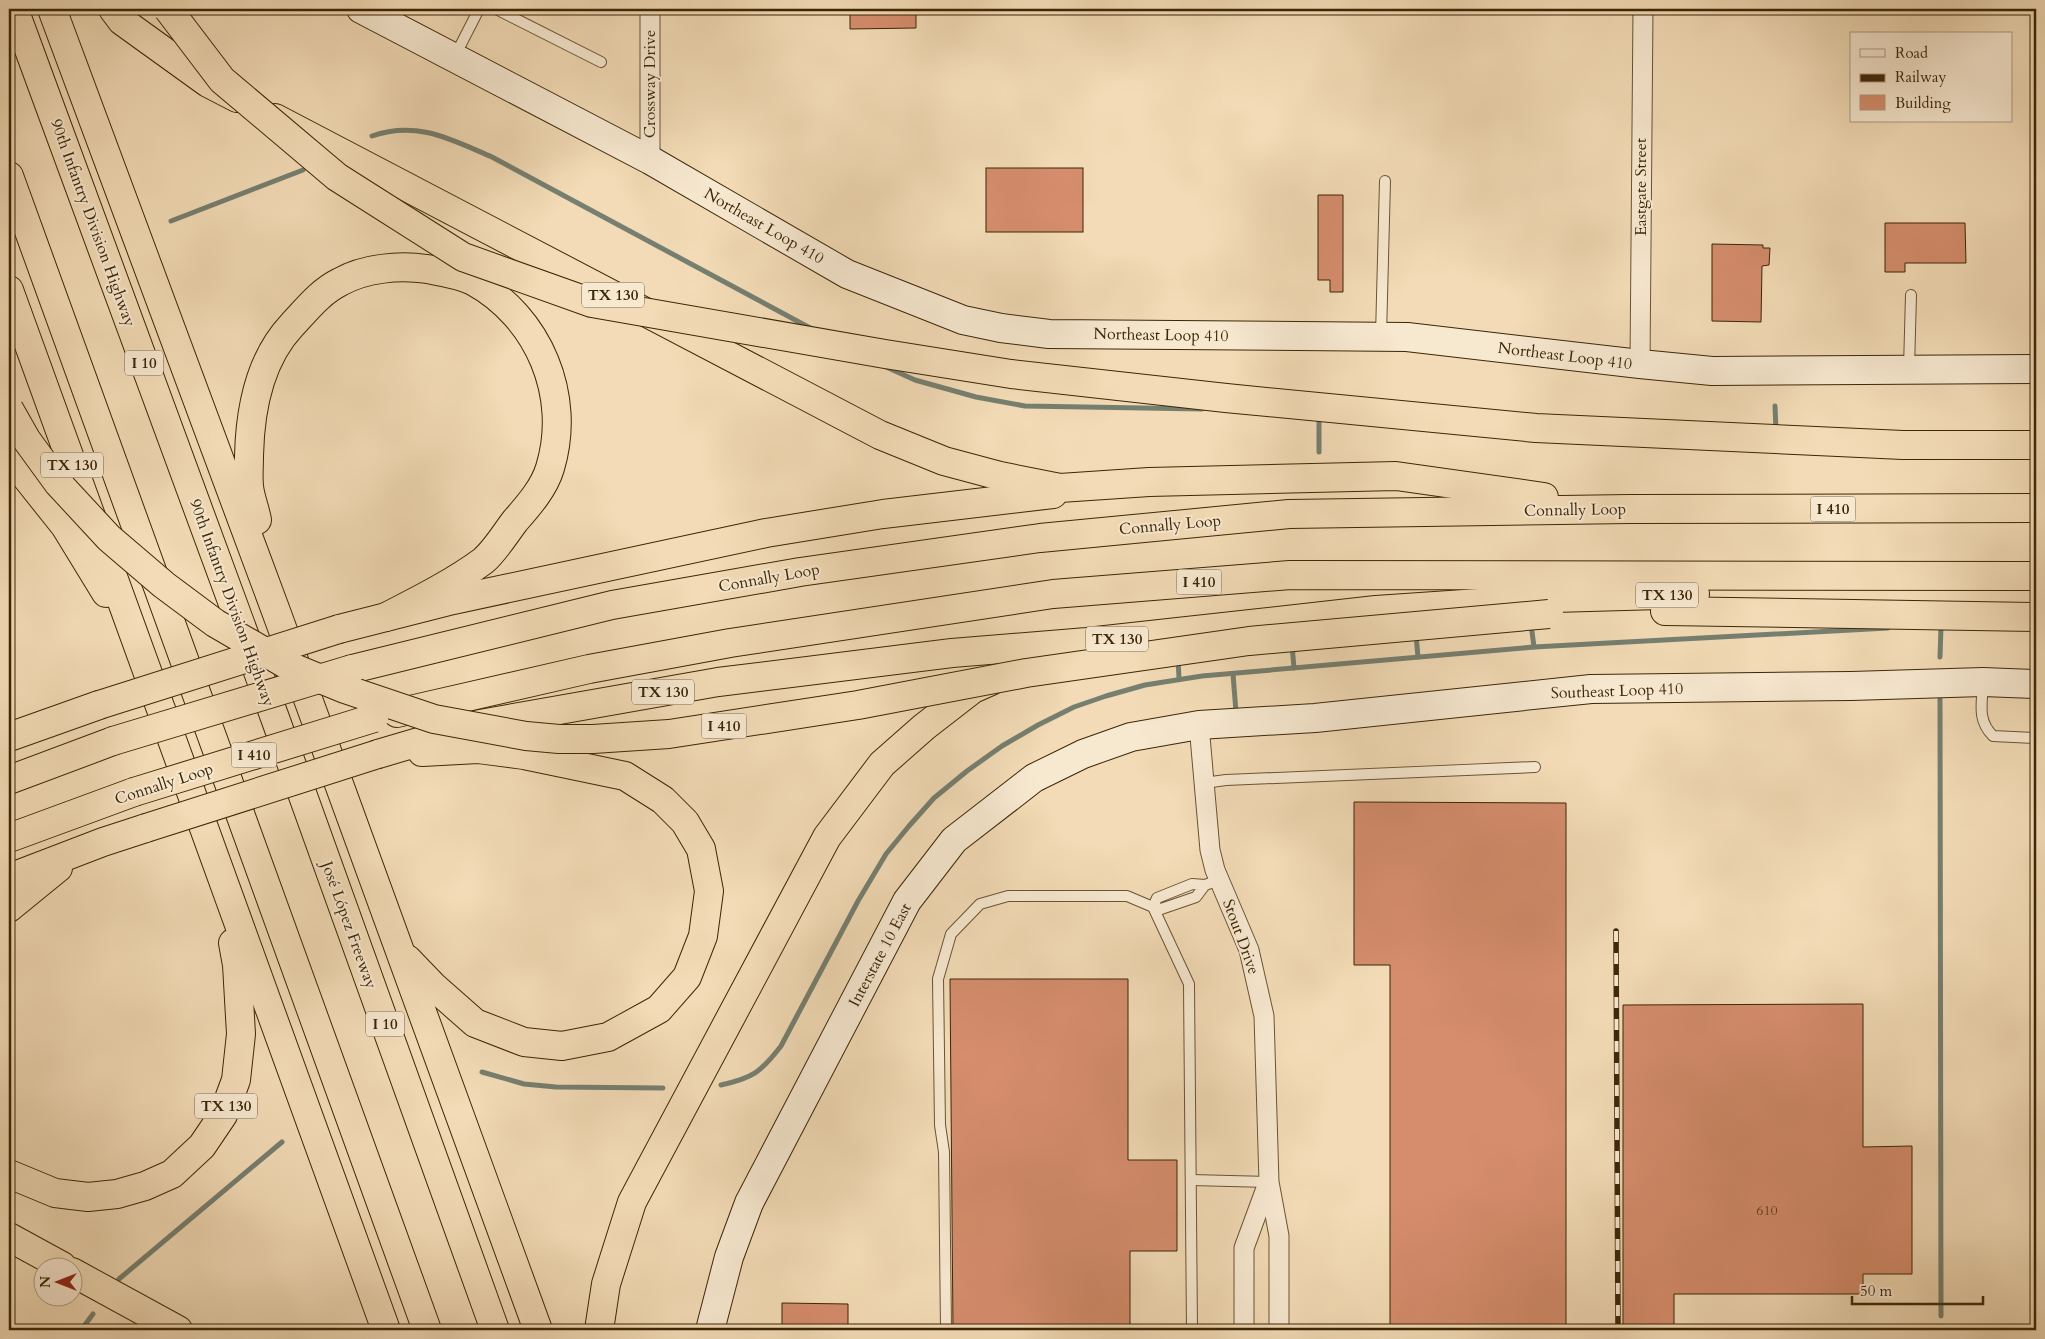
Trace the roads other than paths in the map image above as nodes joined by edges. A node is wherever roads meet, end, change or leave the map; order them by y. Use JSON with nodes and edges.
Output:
{"nodes":[{"id":1,"x":14,"y":9,"type":"edge"},
{"id":2,"x":52,"y":9,"type":"edge"},
{"id":3,"x":113,"y":9,"type":"edge"},
{"id":4,"x":168,"y":9,"type":"edge"},
{"id":5,"x":361,"y":9,"type":"edge"},
{"id":6,"x":479,"y":9,"type":"edge"},
{"id":7,"x":496,"y":9,"type":"edge"},
{"id":8,"x":650,"y":9,"type":"edge"},
{"id":9,"x":1643,"y":9,"type":"edge"},
{"id":10,"x":454,"y":57,"type":"junction"},
{"id":11,"x":602,"y":62,"type":"dead end"},
{"id":12,"x":650,"y":160,"type":"junction"},
{"id":13,"x":9,"y":176,"type":"edge"},
{"id":14,"x":1385,"y":181,"type":"dead end"},
{"id":15,"x":9,"y":290,"type":"edge"},
{"id":16,"x":1912,"y":295,"type":"dead end"},
{"id":17,"x":1381,"y":337,"type":"junction"},
{"id":18,"x":1640,"y":364,"type":"junction"},
{"id":19,"x":2036,"y":369,"type":"edge"},
{"id":20,"x":1910,"y":370,"type":"junction"},
{"id":21,"x":9,"y":410,"type":"edge"},
{"id":22,"x":2036,"y":445,"type":"edge"},
{"id":23,"x":9,"y":460,"type":"edge"},
{"id":24,"x":1149,"y":482,"type":"junction"},
{"id":25,"x":2036,"y":508,"type":"edge"},
{"id":26,"x":1630,"y":509,"type":"junction"},
{"id":27,"x":2036,"y":576,"type":"edge"},
{"id":28,"x":2036,"y":593,"type":"edge"},
{"id":29,"x":277,"y":614,"type":"junction"},
{"id":30,"x":386,"y":617,"type":"junction"},
{"id":31,"x":2028,"y":617,"type":"edge"},
{"id":32,"x":136,"y":640,"type":"junction"},
{"id":33,"x":1087,"y":642,"type":"junction"},
{"id":34,"x":1983,"y":682,"type":"junction"},
{"id":35,"x":2036,"y":684,"type":"edge"},
{"id":36,"x":275,"y":718,"type":"joint"},
{"id":37,"x":57,"y":720,"type":"junction"},
{"id":38,"x":9,"y":725,"type":"edge"},
{"id":39,"x":1199,"y":725,"type":"junction"},
{"id":40,"x":9,"y":737,"type":"edge"},
{"id":41,"x":2036,"y":738,"type":"edge"},
{"id":42,"x":378,"y":754,"type":"junction"},
{"id":43,"x":1535,"y":768,"type":"dead end"},
{"id":44,"x":9,"y":780,"type":"edge"},
{"id":45,"x":1204,"y":783,"type":"junction"},
{"id":46,"x":9,"y":838,"type":"edge"},
{"id":47,"x":104,"y":842,"type":"junction"},
{"id":48,"x":212,"y":851,"type":"junction"},
{"id":49,"x":9,"y":878,"type":"edge"},
{"id":50,"x":1212,"y":882,"type":"junction"},
{"id":51,"x":1157,"y":904,"type":"junction"},
{"id":52,"x":9,"y":908,"type":"edge"},
{"id":53,"x":400,"y":951,"type":"junction"},
{"id":54,"x":9,"y":1174,"type":"edge"},
{"id":55,"x":1191,"y":1180,"type":"junction"},
{"id":56,"x":1268,"y":1182,"type":"junction"},
{"id":57,"x":9,"y":1237,"type":"edge"},
{"id":58,"x":44,"y":1256,"type":"edge"},
{"id":59,"x":82,"y":1277,"type":"edge"},
{"id":60,"x":178,"y":1330,"type":"edge"},
{"id":61,"x":386,"y":1330,"type":"edge"},
{"id":62,"x":428,"y":1330,"type":"edge"},
{"id":63,"x":495,"y":1330,"type":"edge"},
{"id":64,"x":538,"y":1330,"type":"edge"},
{"id":65,"x":599,"y":1330,"type":"edge"},
{"id":66,"x":710,"y":1330,"type":"edge"},
{"id":67,"x":946,"y":1330,"type":"edge"},
{"id":68,"x":1192,"y":1330,"type":"edge"},
{"id":69,"x":1244,"y":1330,"type":"edge"},
{"id":70,"x":1279,"y":1330,"type":"edge"}],
"edges":[{"from":1,"to":36,"type":"highway","name":"90th Infantry Division Highway","number":"I 10"},
{"from":2,"to":29,"type":"highway"},
{"from":3,"to":24,"type":"highway","number":"TX 130"},
{"from":4,"to":22,"type":"highway","bridge":true},
{"from":5,"to":10,"type":"main road","name":"Northeast Loop 410"},
{"from":6,"to":10,"type":"lane"},
{"from":7,"to":11,"type":"lane"},
{"from":8,"to":12,"type":"street","name":"Crossway Drive"},
{"from":9,"to":18,"type":"street","name":"Eastgate Street"},
{"from":10,"to":12,"type":"main road","name":"Northeast Loop 410"},
{"from":12,"to":17,"type":"main road","name":"Northeast Loop 410"},
{"from":13,"to":62,"type":"highway"},
{"from":14,"to":17,"type":"lane"},
{"from":15,"to":32,"type":"highway","number":"TX 130"},
{"from":16,"to":20,"type":"lane"},
{"from":17,"to":18,"type":"main road","name":"Northeast Loop 410"},
{"from":18,"to":20,"type":"main road","name":"Northeast Loop 410"},
{"from":19,"to":20,"type":"main road","name":"Northeast Loop 410"},
{"from":21,"to":31,"type":"highway","number":"I 410","bridge":true},
{"from":23,"to":32,"type":"highway"},
{"from":24,"to":26,"type":"highway","number":"TX 130"},
{"from":24,"to":30,"type":"highway"},
{"from":25,"to":26,"type":"highway","name":"Connally Loop","number":"I 410"},
{"from":26,"to":44,"type":"highway","name":"Connally Loop","number":"I 410","bridge":true},
{"from":27,"to":46,"type":"highway","name":"Connally Loop","number":"I 410","bridge":true},
{"from":28,"to":33,"type":"highway","number":"TX 130"},
{"from":29,"to":30,"type":"highway"},
{"from":29,"to":53,"type":"highway"},
{"from":30,"to":37,"type":"highway","bridge":true},
{"from":32,"to":48,"type":"highway","number":"TX 130"},
{"from":33,"to":42,"type":"highway","number":"TX 130"},
{"from":33,"to":65,"type":"highway"},
{"from":34,"to":35,"type":"main road","name":"Southeast Loop 410"},
{"from":34,"to":39,"type":"main road","name":"Southeast Loop 410"},
{"from":34,"to":41,"type":"lane"},
{"from":36,"to":63,"type":"highway","name":"José López Freeway","number":"I 10"},
{"from":37,"to":38,"type":"highway"},
{"from":37,"to":40,"type":"highway"},
{"from":39,"to":45,"type":"street","name":"Stout Drive"},
{"from":39,"to":66,"type":"main road","name":"Interstate 10 East"},
{"from":42,"to":47,"type":"highway","number":"TX 130","bridge":true},
{"from":42,"to":53,"type":"highway"},
{"from":43,"to":45,"type":"lane"},
{"from":45,"to":50,"type":"street","name":"Stout Drive"},
{"from":47,"to":49,"type":"highway"},
{"from":47,"to":52,"type":"highway","number":"TX 130"},
{"from":48,"to":54,"type":"highway","number":"TX 130"},
{"from":48,"to":61,"type":"highway"},
{"from":50,"to":51,"type":"lane"},
{"from":50,"to":56,"type":"street","name":"Stout Drive"},
{"from":51,"to":55,"type":"lane"},
{"from":51,"to":67,"type":"lane"},
{"from":53,"to":64,"type":"highway"},
{"from":55,"to":56,"type":"lane"},
{"from":55,"to":68,"type":"lane"},
{"from":56,"to":69,"type":"street","name":"Stout Drive"},
{"from":56,"to":70,"type":"street","name":"Stout Drive"},
{"from":57,"to":58,"type":"highway"},
{"from":59,"to":60,"type":"highway"}]}
